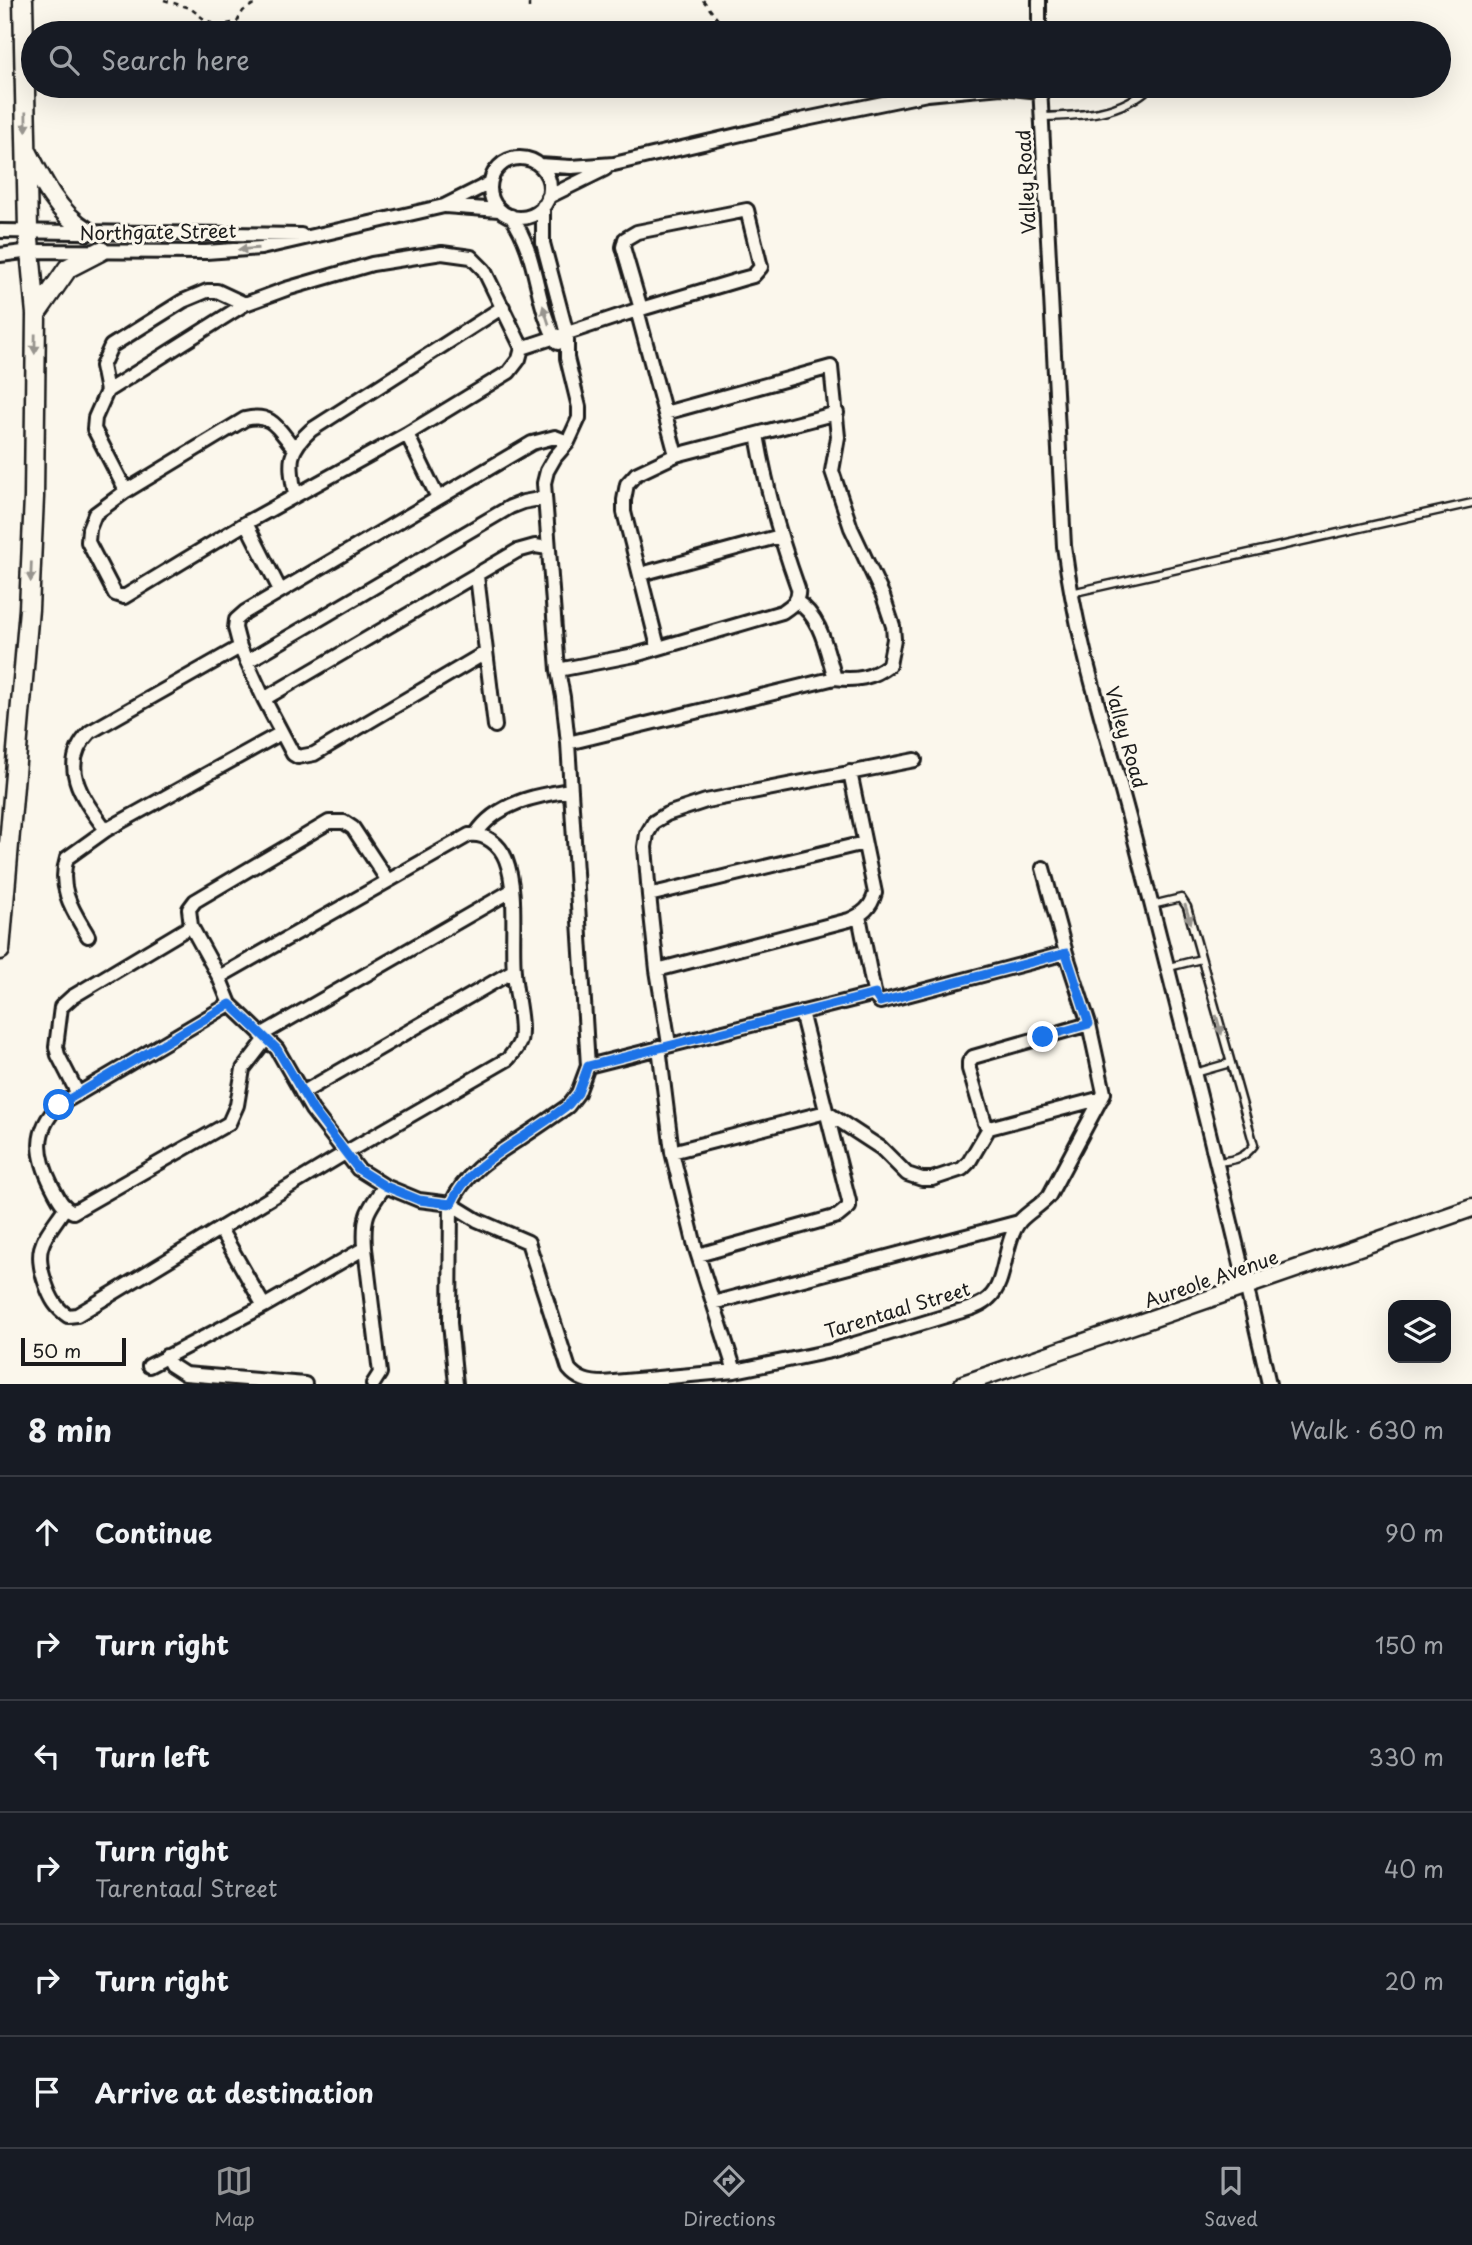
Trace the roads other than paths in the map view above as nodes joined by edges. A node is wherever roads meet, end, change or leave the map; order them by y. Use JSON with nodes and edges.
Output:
{"nodes":[{"id":1,"x":23,"y":0,"type":"edge"},
{"id":2,"x":1039,"y":0,"type":"edge"},
{"id":3,"x":23,"y":21,"type":"edge"},
{"id":4,"x":1039,"y":21,"type":"edge"},
{"id":5,"x":25,"y":98,"type":"edge"},
{"id":6,"x":908,"y":98,"type":"edge"},
{"id":7,"x":1040,"y":98,"type":"edge"},
{"id":8,"x":1134,"y":98,"type":"edge"},
{"id":9,"x":1041,"y":117,"type":"junction"},
{"id":10,"x":26,"y":150,"type":"junction"},
{"id":11,"x":614,"y":164,"type":"junction"},
{"id":12,"x":538,"y":165,"type":"junction"},
{"id":13,"x":490,"y":183,"type":"junction"},
{"id":14,"x":545,"y":202,"type":"junction"},
{"id":15,"x":444,"y":206,"type":"junction"},
{"id":16,"x":505,"y":213,"type":"junction"},
{"id":17,"x":28,"y":229,"type":"junction"},
{"id":18,"x":0,"y":230,"type":"edge"},
{"id":19,"x":87,"y":231,"type":"junction"},
{"id":20,"x":314,"y":235,"type":"junction"},
{"id":21,"x":101,"y":251,"type":"junction"},
{"id":22,"x":30,"y":252,"type":"junction"},
{"id":23,"x":0,"y":255,"type":"edge"},
{"id":24,"x":539,"y":257,"type":"junction"},
{"id":25,"x":245,"y":304,"type":"junction"},
{"id":26,"x":503,"y":307,"type":"junction"},
{"id":27,"x":639,"y":309,"type":"junction"},
{"id":28,"x":36,"y":314,"type":"junction"},
{"id":29,"x":561,"y":336,"type":"junction"},
{"id":30,"x":522,"y":348,"type":"junction"},
{"id":31,"x":107,"y":391,"type":"junction"},
{"id":32,"x":665,"y":413,"type":"junction"},
{"id":33,"x":837,"y":413,"type":"junction"},
{"id":34,"x":407,"y":434,"type":"junction"},
{"id":35,"x":757,"y":435,"type":"junction"},
{"id":36,"x":568,"y":442,"type":"junction"},
{"id":37,"x":294,"y":447,"type":"junction"},
{"id":38,"x":676,"y":455,"type":"junction"},
{"id":39,"x":126,"y":491,"type":"junction"},
{"id":40,"x":295,"y":495,"type":"junction"},
{"id":41,"x":438,"y":498,"type":"junction"},
{"id":42,"x":545,"y":498,"type":"junction"},
{"id":43,"x":1472,"y":503,"type":"edge"},
{"id":44,"x":246,"y":523,"type":"junction"},
{"id":45,"x":780,"y":536,"type":"junction"},
{"id":46,"x":548,"y":548,"type":"junction"},
{"id":47,"x":641,"y":573,"type":"junction"},
{"id":48,"x":477,"y":576,"type":"junction"},
{"id":49,"x":280,"y":590,"type":"junction"},
{"id":50,"x":1070,"y":593,"type":"junction"},
{"id":51,"x":796,"y":601,"type":"junction"},
{"id":52,"x":240,"y":647,"type":"junction"},
{"id":53,"x":658,"y":647,"type":"junction"},
{"id":54,"x":485,"y":653,"type":"junction"},
{"id":55,"x":248,"y":661,"type":"junction"},
{"id":56,"x":558,"y":670,"type":"junction"},
{"id":57,"x":835,"y":678,"type":"junction"},
{"id":58,"x":264,"y":699,"type":"junction"},
{"id":59,"x":495,"y":726,"type":"dead end"},
{"id":60,"x":282,"y":733,"type":"junction"},
{"id":61,"x":568,"y":743,"type":"junction"},
{"id":62,"x":915,"y":760,"type":"dead end"},
{"id":63,"x":850,"y":772,"type":"junction"},
{"id":64,"x":571,"y":790,"type":"junction"},
{"id":65,"x":106,"y":831,"type":"junction"},
{"id":66,"x":476,"y":834,"type":"junction"},
{"id":67,"x":864,"y":843,"type":"junction"},
{"id":68,"x":1043,"y":868,"type":"dead end"},
{"id":69,"x":388,"y":881,"type":"junction"},
{"id":70,"x":511,"y":891,"type":"junction"},
{"id":71,"x":649,"y":895,"type":"junction"},
{"id":72,"x":1152,"y":905,"type":"junction"},
{"id":73,"x":859,"y":916,"type":"junction"},
{"id":74,"x":191,"y":926,"type":"junction"},
{"id":75,"x":88,"y":936,"type":"dead end"},
{"id":76,"x":0,"y":950,"type":"edge"},
{"id":77,"x":1066,"y":953,"type":"junction"},
{"id":78,"x":1200,"y":959,"type":"junction"},
{"id":79,"x":1168,"y":968,"type":"junction"},
{"id":80,"x":657,"y":970,"type":"junction"},
{"id":81,"x":513,"y":971,"type":"junction"},
{"id":82,"x":219,"y":976,"type":"junction"},
{"id":83,"x":875,"y":994,"type":"junction"},
{"id":84,"x":230,"y":1004,"type":"junction"},
{"id":85,"x":801,"y":1012,"type":"junction"},
{"id":86,"x":1089,"y":1024,"type":"junction"},
{"id":87,"x":263,"y":1037,"type":"junction"},
{"id":88,"x":664,"y":1046,"type":"junction"},
{"id":89,"x":1230,"y":1063,"type":"junction"},
{"id":90,"x":588,"y":1066,"type":"junction"},
{"id":91,"x":1195,"y":1073,"type":"junction"},
{"id":92,"x":302,"y":1093,"type":"junction"},
{"id":93,"x":78,"y":1094,"type":"junction"},
{"id":94,"x":1102,"y":1098,"type":"junction"},
{"id":95,"x":826,"y":1112,"type":"junction"},
{"id":96,"x":989,"y":1128,"type":"junction"},
{"id":97,"x":672,"y":1152,"type":"junction"},
{"id":98,"x":345,"y":1153,"type":"junction"},
{"id":99,"x":1218,"y":1162,"type":"junction"},
{"id":100,"x":385,"y":1186,"type":"junction"},
{"id":101,"x":451,"y":1204,"type":"junction"},
{"id":102,"x":65,"y":1208,"type":"junction"},
{"id":103,"x":1472,"y":1208,"type":"edge"},
{"id":104,"x":1019,"y":1222,"type":"junction"},
{"id":105,"x":220,"y":1229,"type":"junction"},
{"id":106,"x":365,"y":1248,"type":"junction"},
{"id":107,"x":698,"y":1255,"type":"junction"},
{"id":108,"x":1247,"y":1288,"type":"junction"},
{"id":109,"x":713,"y":1303,"type":"junction"},
{"id":110,"x":264,"y":1306,"type":"junction"},
{"id":111,"x":166,"y":1356,"type":"junction"},
{"id":112,"x":149,"y":1366,"type":"dead end"},
{"id":113,"x":735,"y":1371,"type":"junction"},
{"id":114,"x":305,"y":1384,"type":"edge"},
{"id":115,"x":373,"y":1384,"type":"edge"},
{"id":116,"x":456,"y":1384,"type":"edge"},
{"id":117,"x":963,"y":1384,"type":"edge"},
{"id":118,"x":1269,"y":1384,"type":"edge"}],
"edges":[{"from":1,"to":3,"type":"main road","one_way":true},
{"from":2,"to":4,"type":"street"},
{"from":5,"to":10,"type":"main road","one_way":true},
{"from":6,"to":11,"type":"street"},
{"from":7,"to":9,"type":"street","name":"Valley Road"},
{"from":8,"to":9,"type":"lane"},
{"from":9,"to":50,"type":"street","name":"Valley Road"},
{"from":10,"to":17,"type":"main road"},
{"from":10,"to":19,"type":"main road"},
{"from":11,"to":12,"type":"street"},
{"from":11,"to":14,"type":"street"},
{"from":12,"to":13,"type":"street"},
{"from":12,"to":14,"type":"street"},
{"from":13,"to":15,"type":"street","name":"Northgate Street"},
{"from":13,"to":16,"type":"street"},
{"from":14,"to":16,"type":"street"},
{"from":14,"to":24,"type":"street"},
{"from":15,"to":16,"type":"street","name":"Northgate Street"},
{"from":15,"to":20,"type":"street","name":"Northgate Street"},
{"from":16,"to":24,"type":"street"},
{"from":17,"to":18,"type":"street","name":"Northgate Street"},
{"from":17,"to":19,"type":"street","name":"Northgate Street"},
{"from":17,"to":22,"type":"main road"},
{"from":19,"to":20,"type":"street","name":"Northgate Street"},
{"from":20,"to":21,"type":"street","name":"Northgate Street","one_way":true},
{"from":21,"to":22,"type":"street","name":"Northgate Street"},
{"from":21,"to":28,"type":"main road"},
{"from":22,"to":23,"type":"street","name":"Northgate Street"},
{"from":22,"to":28,"type":"main road"},
{"from":24,"to":29,"type":"street"},
{"from":25,"to":26,"type":"street"},
{"from":25,"to":31,"type":"street"},
{"from":25,"to":31,"type":"street"},
{"from":26,"to":30,"type":"street"},
{"from":26,"to":37,"type":"street"},
{"from":27,"to":27,"type":"street"},
{"from":27,"to":29,"type":"street"},
{"from":27,"to":32,"type":"street"},
{"from":28,"to":76,"type":"main road","one_way":true},
{"from":29,"to":30,"type":"street"},
{"from":29,"to":36,"type":"street"},
{"from":30,"to":34,"type":"street"},
{"from":31,"to":39,"type":"street"},
{"from":32,"to":33,"type":"street"},
{"from":32,"to":38,"type":"street"},
{"from":33,"to":35,"type":"street"},
{"from":33,"to":57,"type":"street"},
{"from":34,"to":40,"type":"street"},
{"from":34,"to":41,"type":"street"},
{"from":35,"to":38,"type":"street"},
{"from":35,"to":45,"type":"street"},
{"from":36,"to":41,"type":"street"},
{"from":36,"to":42,"type":"street"},
{"from":37,"to":39,"type":"street"},
{"from":37,"to":40,"type":"street"},
{"from":38,"to":47,"type":"street"},
{"from":39,"to":44,"type":"street"},
{"from":40,"to":44,"type":"street"},
{"from":41,"to":49,"type":"street"},
{"from":42,"to":46,"type":"street"},
{"from":42,"to":55,"type":"street"},
{"from":43,"to":50,"type":"lane"},
{"from":44,"to":49,"type":"street"},
{"from":45,"to":47,"type":"street"},
{"from":45,"to":51,"type":"street"},
{"from":46,"to":48,"type":"street"},
{"from":46,"to":56,"type":"street"},
{"from":47,"to":53,"type":"street"},
{"from":48,"to":54,"type":"street"},
{"from":48,"to":58,"type":"street"},
{"from":49,"to":52,"type":"street"},
{"from":50,"to":72,"type":"street","name":"Valley Road"},
{"from":51,"to":53,"type":"street"},
{"from":51,"to":57,"type":"street"},
{"from":52,"to":55,"type":"street"},
{"from":52,"to":65,"type":"street"},
{"from":53,"to":56,"type":"street"},
{"from":54,"to":59,"type":"street"},
{"from":54,"to":60,"type":"street"},
{"from":55,"to":58,"type":"street"},
{"from":56,"to":61,"type":"street"},
{"from":57,"to":61,"type":"street"},
{"from":58,"to":60,"type":"street"},
{"from":60,"to":65,"type":"street"},
{"from":61,"to":64,"type":"street"},
{"from":62,"to":63,"type":"street"},
{"from":63,"to":67,"type":"street"},
{"from":63,"to":71,"type":"street"},
{"from":64,"to":66,"type":"street"},
{"from":64,"to":90,"type":"street"},
{"from":65,"to":75,"type":"street"},
{"from":66,"to":69,"type":"street"},
{"from":66,"to":70,"type":"street"},
{"from":67,"to":71,"type":"street"},
{"from":67,"to":73,"type":"street"},
{"from":68,"to":77,"type":"street"},
{"from":69,"to":74,"type":"street"},
{"from":69,"to":82,"type":"street"},
{"from":70,"to":81,"type":"street"},
{"from":70,"to":87,"type":"street"},
{"from":71,"to":80,"type":"street"},
{"from":72,"to":78,"type":"lane","one_way":true},
{"from":72,"to":79,"type":"street","name":"Valley Road"},
{"from":73,"to":80,"type":"street"},
{"from":73,"to":83,"type":"street"},
{"from":74,"to":82,"type":"street"},
{"from":74,"to":93,"type":"street"},
{"from":77,"to":83,"type":"street"},
{"from":77,"to":86,"type":"street"},
{"from":78,"to":79,"type":"lane"},
{"from":78,"to":89,"type":"lane","one_way":true},
{"from":79,"to":91,"type":"street","name":"Valley Road"},
{"from":80,"to":88,"type":"street"},
{"from":81,"to":92,"type":"street"},
{"from":81,"to":98,"type":"street"},
{"from":82,"to":84,"type":"street"},
{"from":83,"to":85,"type":"street"},
{"from":84,"to":87,"type":"street"},
{"from":84,"to":93,"type":"street"},
{"from":85,"to":88,"type":"street"},
{"from":85,"to":95,"type":"street"},
{"from":86,"to":94,"type":"street"},
{"from":86,"to":96,"type":"street"},
{"from":87,"to":92,"type":"street"},
{"from":87,"to":102,"type":"street"},
{"from":88,"to":90,"type":"street"},
{"from":88,"to":97,"type":"street"},
{"from":89,"to":91,"type":"lane"},
{"from":89,"to":99,"type":"lane"},
{"from":90,"to":101,"type":"street"},
{"from":91,"to":99,"type":"street","name":"Valley Road"},
{"from":92,"to":98,"type":"street"},
{"from":93,"to":102,"type":"street"},
{"from":94,"to":96,"type":"street"},
{"from":94,"to":104,"type":"street","name":"Tarentaal Street"},
{"from":95,"to":96,"type":"street"},
{"from":95,"to":97,"type":"street"},
{"from":95,"to":107,"type":"street"},
{"from":97,"to":107,"type":"street"},
{"from":98,"to":100,"type":"street"},
{"from":98,"to":105,"type":"street"},
{"from":99,"to":108,"type":"street","name":"Valley Road"},
{"from":100,"to":101,"type":"street"},
{"from":100,"to":106,"type":"street"},
{"from":101,"to":113,"type":"street","name":"Tarentaal Street"},
{"from":101,"to":116,"type":"street"},
{"from":102,"to":105,"type":"street"},
{"from":103,"to":108,"type":"street","name":"Aureole Avenue"},
{"from":104,"to":109,"type":"street"},
{"from":104,"to":113,"type":"street","name":"Tarentaal Street"},
{"from":105,"to":110,"type":"street"},
{"from":106,"to":110,"type":"street"},
{"from":106,"to":115,"type":"street"},
{"from":107,"to":109,"type":"street"},
{"from":108,"to":117,"type":"street","name":"Aureole Avenue"},
{"from":108,"to":118,"type":"street","name":"Valley Road"},
{"from":109,"to":113,"type":"street"},
{"from":110,"to":111,"type":"street"},
{"from":111,"to":112,"type":"street"},
{"from":111,"to":114,"type":"street"}]}
